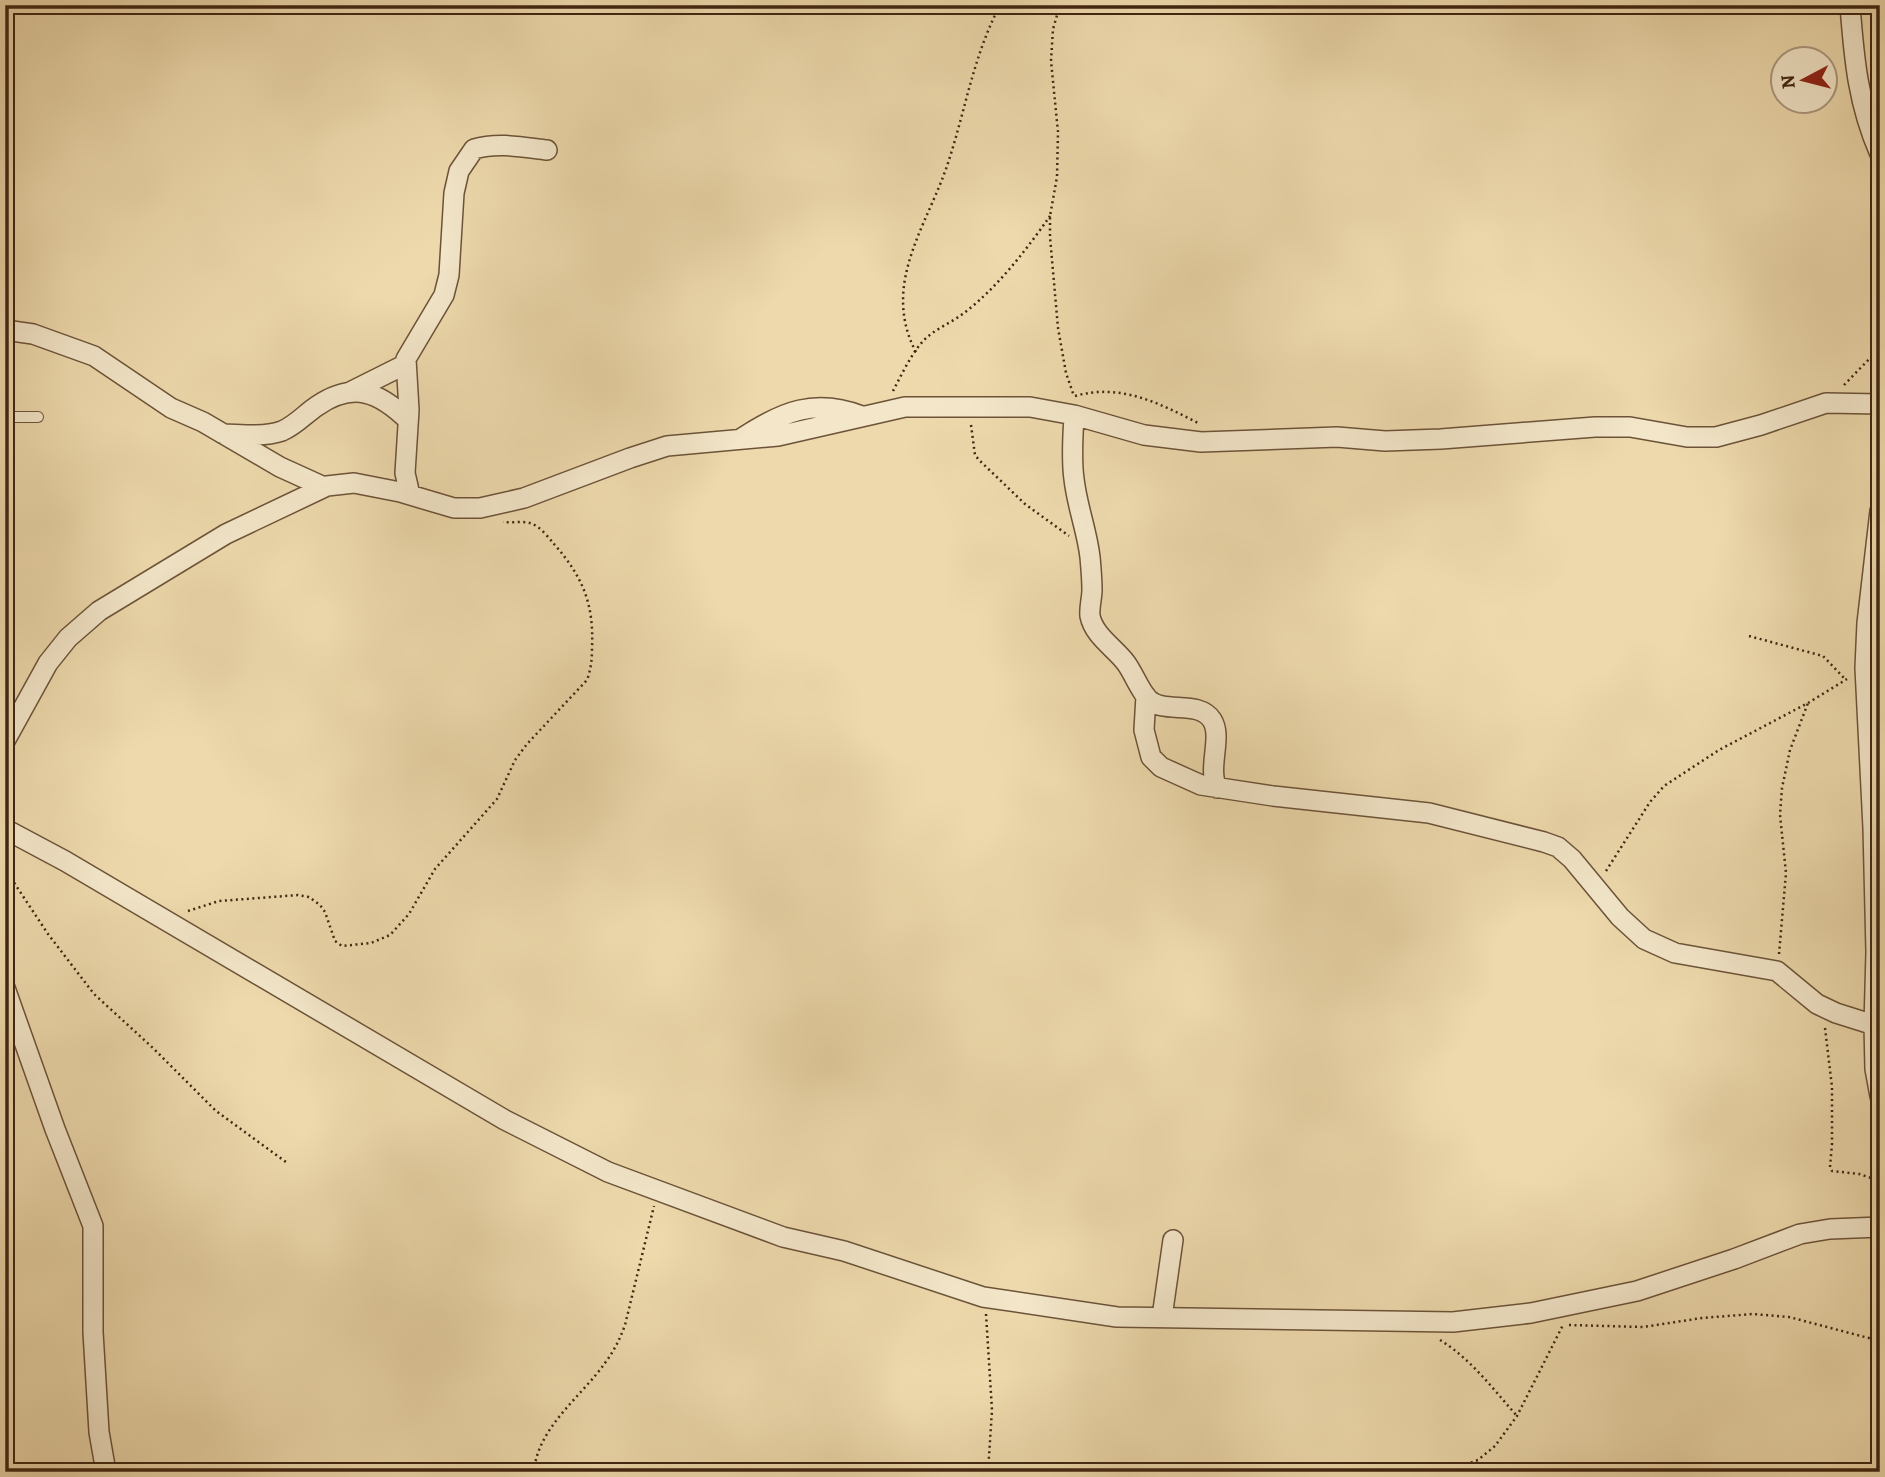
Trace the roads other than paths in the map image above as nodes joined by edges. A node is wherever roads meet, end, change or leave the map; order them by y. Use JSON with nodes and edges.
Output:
{"nodes":[{"id":1,"x":1850,"y":5,"type":"edge"},
{"id":2,"x":547,"y":150,"type":"dead end"},
{"id":3,"x":1880,"y":154,"type":"edge"},
{"id":4,"x":5,"y":330,"type":"edge"},
{"id":5,"x":406,"y":364,"type":"junction"},
{"id":6,"x":346,"y":394,"type":"junction"},
{"id":7,"x":1880,"y":404,"type":"edge"},
{"id":8,"x":1074,"y":415,"type":"junction"},
{"id":9,"x":5,"y":417,"type":"edge"},
{"id":10,"x":38,"y":417,"type":"dead end"},
{"id":11,"x":408,"y":420,"type":"junction"},
{"id":12,"x":222,"y":434,"type":"junction"},
{"id":13,"x":324,"y":487,"type":"junction"},
{"id":14,"x":410,"y":495,"type":"junction"},
{"id":15,"x":1880,"y":511,"type":"edge"},
{"id":16,"x":1146,"y":696,"type":"junction"},
{"id":17,"x":5,"y":741,"type":"edge"},
{"id":18,"x":1217,"y":789,"type":"junction"},
{"id":19,"x":5,"y":828,"type":"edge"},
{"id":20,"x":5,"y":988,"type":"edge"},
{"id":21,"x":1874,"y":1025,"type":"junction"},
{"id":22,"x":1880,"y":1096,"type":"edge"},
{"id":23,"x":1880,"y":1227,"type":"edge"},
{"id":24,"x":1173,"y":1240,"type":"dead end"},
{"id":25,"x":1162,"y":1317,"type":"junction"},
{"id":26,"x":106,"y":1472,"type":"edge"}],
"edges":[{"from":1,"to":3,"type":"street"},
{"from":2,"to":5,"type":"street"},
{"from":4,"to":12,"type":"street"},
{"from":5,"to":6,"type":"street"},
{"from":5,"to":11,"type":"street"},
{"from":6,"to":11,"type":"street"},
{"from":6,"to":12,"type":"street"},
{"from":7,"to":8,"type":"street"},
{"from":8,"to":14,"type":"street"},
{"from":8,"to":16,"type":"street"},
{"from":9,"to":10,"type":"lane"},
{"from":11,"to":14,"type":"street"},
{"from":12,"to":13,"type":"street"},
{"from":13,"to":14,"type":"street"},
{"from":13,"to":17,"type":"street"},
{"from":15,"to":21,"type":"street"},
{"from":16,"to":18,"type":"street"},
{"from":16,"to":18,"type":"street"},
{"from":18,"to":21,"type":"street"},
{"from":19,"to":25,"type":"street"},
{"from":20,"to":26,"type":"street"},
{"from":21,"to":22,"type":"street"},
{"from":23,"to":25,"type":"street"},
{"from":24,"to":25,"type":"street"}]}
